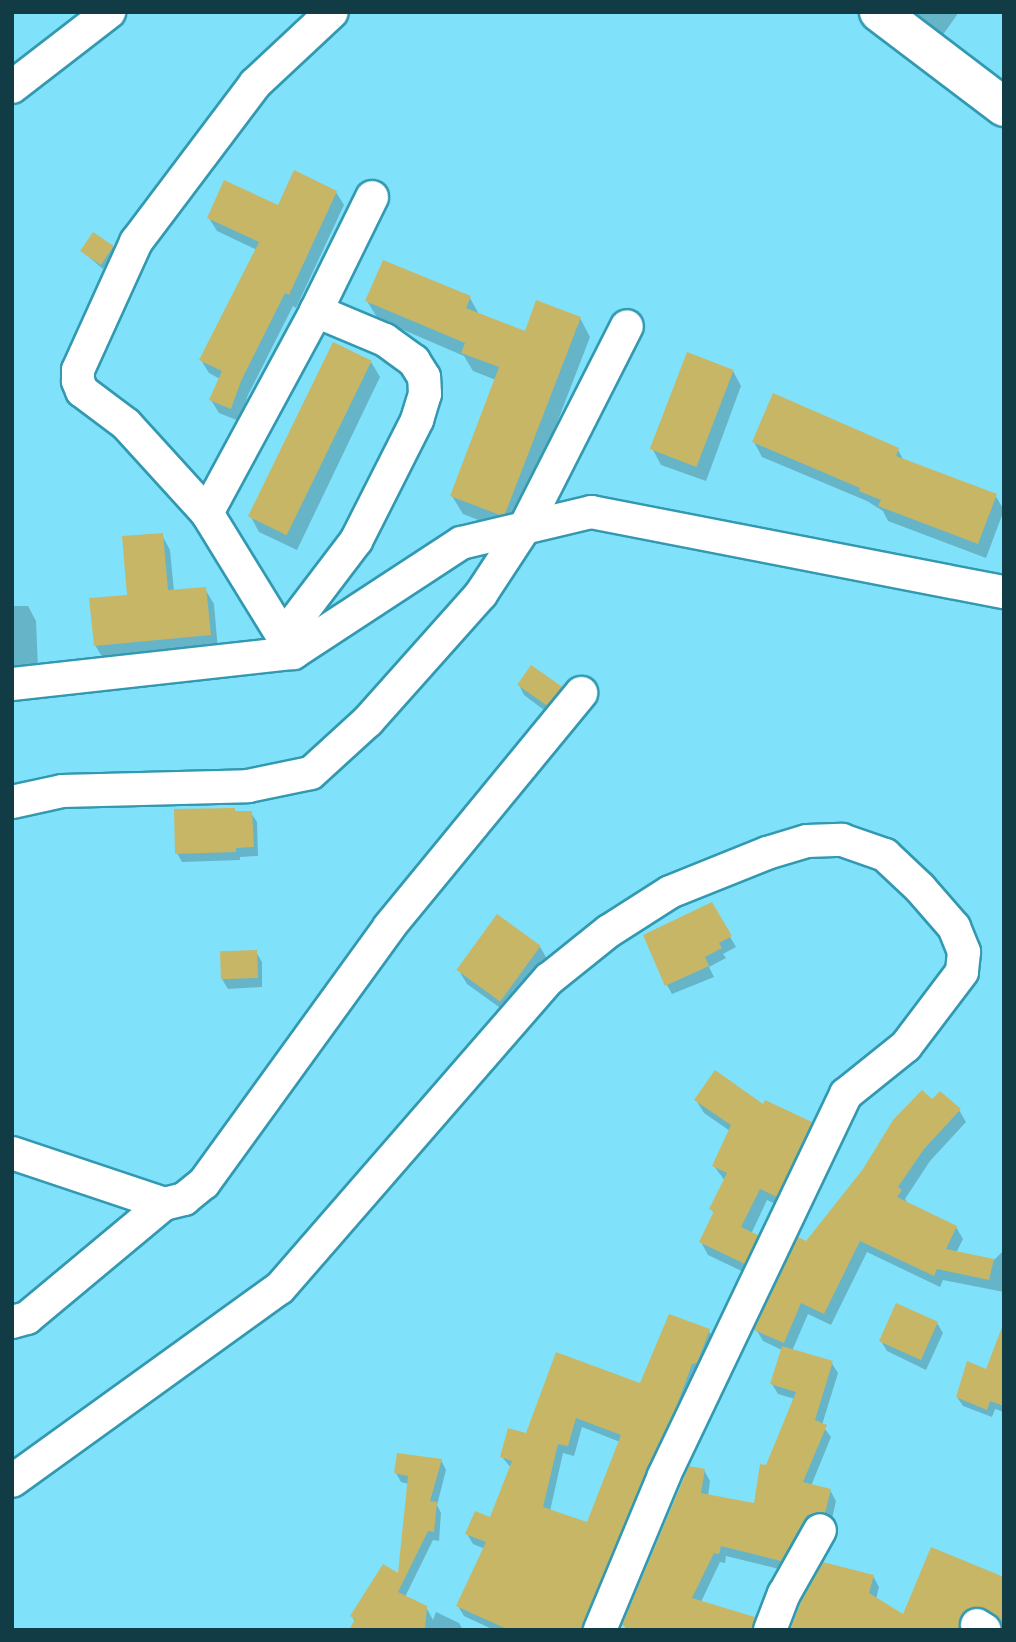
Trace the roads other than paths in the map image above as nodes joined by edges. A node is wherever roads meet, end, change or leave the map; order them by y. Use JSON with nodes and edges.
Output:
{"nodes":[{"id":1,"x":109,"y":12,"type":"edge"},
{"id":2,"x":332,"y":12,"type":"edge"},
{"id":3,"x":879,"y":12,"type":"edge"},
{"id":4,"x":12,"y":87,"type":"edge"},
{"id":5,"x":1004,"y":107,"type":"edge"},
{"id":6,"x":372,"y":197,"type":"dead end"},
{"id":7,"x":316,"y":311,"type":"junction"},
{"id":8,"x":626,"y":326,"type":"dead end"},
{"id":9,"x":207,"y":513,"type":"junction"},
{"id":10,"x":525,"y":527,"type":"junction"},
{"id":11,"x":1004,"y":592,"type":"edge"},
{"id":12,"x":288,"y":645,"type":"junction"},
{"id":13,"x":12,"y":684,"type":"edge"},
{"id":14,"x":581,"y":693,"type":"dead end"},
{"id":15,"x":12,"y":802,"type":"edge"},
{"id":16,"x":12,"y":1153,"type":"edge"},
{"id":17,"x":164,"y":1204,"type":"junction"},
{"id":18,"x":12,"y":1322,"type":"edge"},
{"id":19,"x":12,"y":1481,"type":"edge"},
{"id":20,"x":820,"y":1530,"type":"dead end"},
{"id":21,"x":600,"y":1630,"type":"edge"},
{"id":22,"x":770,"y":1630,"type":"edge"}],
"edges":[{"from":1,"to":4,"type":"street"},
{"from":2,"to":9,"type":"street"},
{"from":3,"to":5,"type":"street"},
{"from":6,"to":7,"type":"street"},
{"from":7,"to":9,"type":"street"},
{"from":7,"to":12,"type":"street"},
{"from":8,"to":10,"type":"street"},
{"from":9,"to":12,"type":"street"},
{"from":10,"to":11,"type":"street"},
{"from":10,"to":12,"type":"street"},
{"from":10,"to":15,"type":"street"},
{"from":12,"to":13,"type":"street"},
{"from":14,"to":17,"type":"street"},
{"from":16,"to":17,"type":"street"},
{"from":17,"to":18,"type":"street"},
{"from":19,"to":21,"type":"street"},
{"from":20,"to":22,"type":"street"}]}
